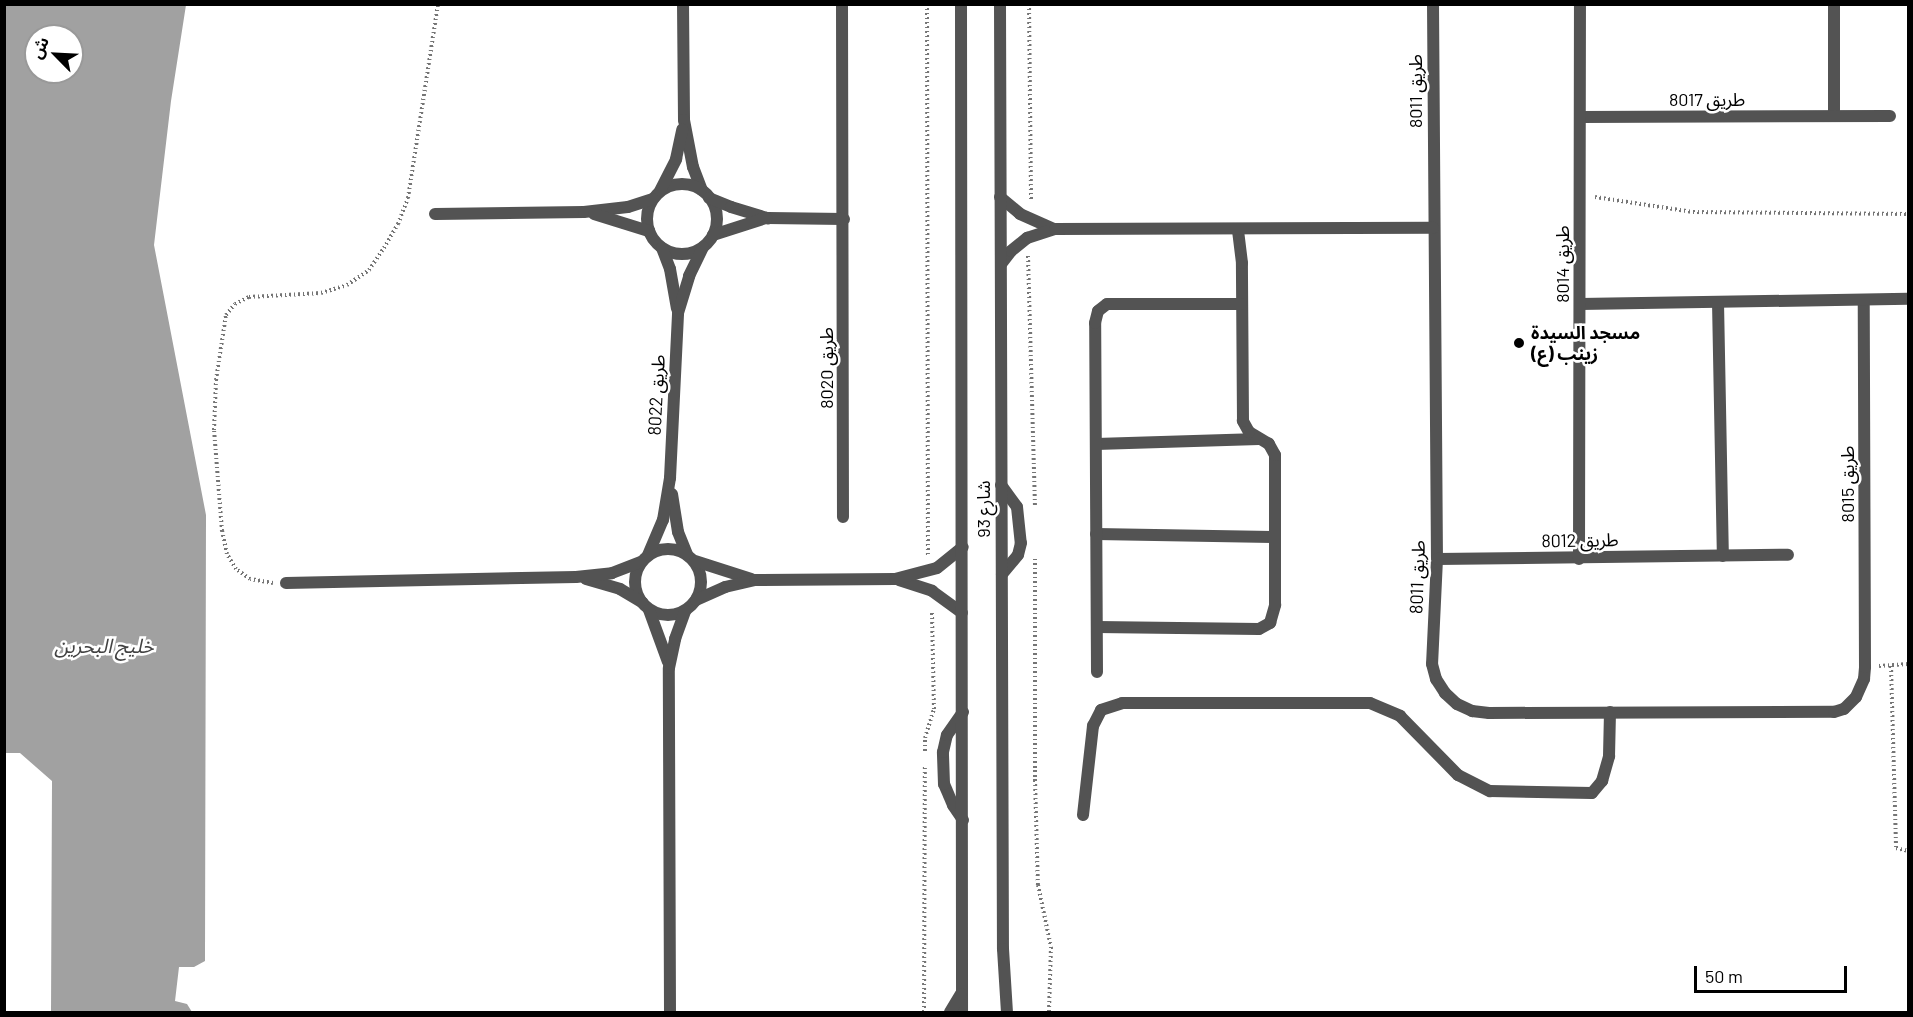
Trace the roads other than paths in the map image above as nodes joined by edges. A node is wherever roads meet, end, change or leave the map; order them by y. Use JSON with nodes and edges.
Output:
{"nodes":[{"id":1,"x":683,"y":4,"type":"edge"},
{"id":2,"x":843,"y":4,"type":"edge"},
{"id":3,"x":961,"y":4,"type":"edge"},
{"id":4,"x":1000,"y":4,"type":"edge"},
{"id":5,"x":1432,"y":4,"type":"edge"},
{"id":6,"x":1580,"y":4,"type":"edge"},
{"id":7,"x":1834,"y":4,"type":"edge"},
{"id":8,"x":1834,"y":116,"type":"junction"},
{"id":9,"x":1890,"y":116,"type":"dead end"},
{"id":10,"x":1580,"y":117,"type":"junction"},
{"id":11,"x":684,"y":120,"type":"junction"},
{"id":12,"x":706,"y":194,"type":"junction"},
{"id":13,"x":657,"y":195,"type":"junction"},
{"id":14,"x":1000,"y":197,"type":"junction"},
{"id":15,"x":584,"y":212,"type":"junction"},
{"id":16,"x":435,"y":214,"type":"dead end"},
{"id":17,"x":768,"y":218,"type":"junction"},
{"id":18,"x":844,"y":219,"type":"junction"},
{"id":19,"x":1432,"y":228,"type":"junction"},
{"id":20,"x":1055,"y":229,"type":"junction"},
{"id":21,"x":1238,"y":229,"type":"junction"},
{"id":22,"x":649,"y":231,"type":"junction"},
{"id":23,"x":713,"y":235,"type":"junction"},
{"id":24,"x":703,"y":247,"type":"junction"},
{"id":25,"x":662,"y":248,"type":"junction"},
{"id":26,"x":1001,"y":264,"type":"junction"},
{"id":27,"x":1908,"y":299,"type":"edge"},
{"id":28,"x":1864,"y":300,"type":"junction"},
{"id":29,"x":1718,"y":302,"type":"junction"},
{"id":30,"x":1241,"y":304,"type":"junction"},
{"id":31,"x":1580,"y":304,"type":"junction"},
{"id":32,"x":678,"y":313,"type":"junction"},
{"id":33,"x":1260,"y":439,"type":"junction"},
{"id":34,"x":1096,"y":444,"type":"junction"},
{"id":35,"x":670,"y":478,"type":"junction"},
{"id":36,"x":1001,"y":485,"type":"junction"},
{"id":37,"x":843,"y":517,"type":"dead end"},
{"id":38,"x":1096,"y":534,"type":"junction"},
{"id":39,"x":1275,"y":537,"type":"junction"},
{"id":40,"x":963,"y":547,"type":"junction"},
{"id":41,"x":1788,"y":555,"type":"dead end"},
{"id":42,"x":1723,"y":556,"type":"junction"},
{"id":43,"x":691,"y":558,"type":"junction"},
{"id":44,"x":645,"y":559,"type":"junction"},
{"id":45,"x":1437,"y":559,"type":"junction"},
{"id":46,"x":1579,"y":559,"type":"junction"},
{"id":47,"x":1002,"y":574,"type":"junction"},
{"id":48,"x":576,"y":577,"type":"junction"},
{"id":49,"x":895,"y":579,"type":"junction"},
{"id":50,"x":755,"y":580,"type":"junction"},
{"id":51,"x":286,"y":583,"type":"road end"},
{"id":52,"x":696,"y":600,"type":"junction"},
{"id":53,"x":646,"y":606,"type":"junction"},
{"id":54,"x":685,"y":611,"type":"junction"},
{"id":55,"x":962,"y":613,"type":"junction"},
{"id":56,"x":1097,"y":627,"type":"junction"},
{"id":57,"x":1865,"y":667,"type":"joint"},
{"id":58,"x":669,"y":668,"type":"junction"},
{"id":59,"x":1096,"y":672,"type":"dead end"},
{"id":60,"x":963,"y":712,"type":"junction"},
{"id":61,"x":1610,"y":712,"type":"junction"},
{"id":62,"x":1083,"y":815,"type":"dead end"},
{"id":63,"x":963,"y":820,"type":"junction"},
{"id":64,"x":963,"y":990,"type":"junction"},
{"id":65,"x":670,"y":1012,"type":"edge"},
{"id":66,"x":950,"y":1012,"type":"edge"},
{"id":67,"x":962,"y":1012,"type":"edge"},
{"id":68,"x":1007,"y":1012,"type":"edge"}],
"edges":[{"from":1,"to":11,"type":"street"},
{"from":2,"to":18,"type":"street","name":"طريق 8020"},
{"from":3,"to":40,"type":"street","name":"شارع 93"},
{"from":4,"to":14,"type":"street","name":"شارع 93"},
{"from":5,"to":19,"type":"street","name":"طريق 8011"},
{"from":6,"to":10,"type":"street","name":"طريق 8014"},
{"from":7,"to":8,"type":"street"},
{"from":8,"to":9,"type":"street","name":"طريق 8017"},
{"from":8,"to":10,"type":"street","name":"طريق 8017"},
{"from":10,"to":31,"type":"street","name":"طريق 8014"},
{"from":11,"to":12,"type":"street"},
{"from":11,"to":13,"type":"street"},
{"from":12,"to":13,"type":"street"},
{"from":12,"to":17,"type":"street"},
{"from":12,"to":23,"type":"street"},
{"from":13,"to":15,"type":"street"},
{"from":13,"to":22,"type":"street"},
{"from":14,"to":20,"type":"street"},
{"from":14,"to":26,"type":"street","name":"شارع 93"},
{"from":15,"to":16,"type":"street"},
{"from":15,"to":22,"type":"street"},
{"from":17,"to":18,"type":"street"},
{"from":17,"to":23,"type":"street"},
{"from":18,"to":37,"type":"street","name":"طريق 8020"},
{"from":19,"to":21,"type":"street"},
{"from":19,"to":45,"type":"street","name":"طريق 8011"},
{"from":20,"to":21,"type":"street"},
{"from":20,"to":26,"type":"street"},
{"from":21,"to":30,"type":"street"},
{"from":22,"to":25,"type":"street"},
{"from":23,"to":24,"type":"street"},
{"from":24,"to":25,"type":"street"},
{"from":24,"to":32,"type":"street","name":"طريق 8022"},
{"from":25,"to":32,"type":"street","name":"طريق 8022"},
{"from":26,"to":36,"type":"street","name":"شارع 93"},
{"from":27,"to":28,"type":"street"},
{"from":28,"to":29,"type":"street"},
{"from":28,"to":57,"type":"street","name":"طريق 8015"},
{"from":29,"to":31,"type":"street"},
{"from":29,"to":42,"type":"street"},
{"from":30,"to":33,"type":"street"},
{"from":30,"to":34,"type":"street"},
{"from":31,"to":46,"type":"street","name":"طريق 8014"},
{"from":32,"to":35,"type":"street","name":"طريق 8022"},
{"from":33,"to":34,"type":"street"},
{"from":33,"to":39,"type":"street"},
{"from":34,"to":38,"type":"street"},
{"from":35,"to":43,"type":"street","name":"طريق 8022"},
{"from":35,"to":44,"type":"street","name":"طريق 8022"},
{"from":36,"to":47,"type":"street","name":"شارع 93"},
{"from":36,"to":47,"type":"street"},
{"from":38,"to":39,"type":"street"},
{"from":38,"to":56,"type":"street"},
{"from":39,"to":56,"type":"street"},
{"from":40,"to":49,"type":"street"},
{"from":40,"to":55,"type":"street","name":"شارع 93"},
{"from":41,"to":42,"type":"street","name":"طريق 8012"},
{"from":42,"to":46,"type":"street","name":"طريق 8012"},
{"from":43,"to":44,"type":"street"},
{"from":43,"to":50,"type":"street"},
{"from":43,"to":52,"type":"street"},
{"from":44,"to":48,"type":"street"},
{"from":44,"to":53,"type":"street"},
{"from":45,"to":46,"type":"street","name":"طريق 8012"},
{"from":45,"to":61,"type":"street","name":"طريق 8011"},
{"from":47,"to":68,"type":"street","name":"شارع 93"},
{"from":48,"to":51,"type":"street"},
{"from":48,"to":53,"type":"street"},
{"from":49,"to":50,"type":"street"},
{"from":49,"to":55,"type":"street"},
{"from":50,"to":52,"type":"street"},
{"from":52,"to":54,"type":"street"},
{"from":53,"to":54,"type":"street"},
{"from":53,"to":58,"type":"street"},
{"from":54,"to":58,"type":"street"},
{"from":55,"to":60,"type":"street","name":"شارع 93"},
{"from":56,"to":59,"type":"street"},
{"from":57,"to":61,"type":"street","name":"طريق 8011"},
{"from":58,"to":65,"type":"street"},
{"from":60,"to":63,"type":"street","name":"شارع 93"},
{"from":60,"to":63,"type":"street"},
{"from":61,"to":62,"type":"street"},
{"from":63,"to":64,"type":"street","name":"شارع 93"},
{"from":64,"to":66,"type":"street"},
{"from":64,"to":67,"type":"street","name":"شارع 93"}]}
